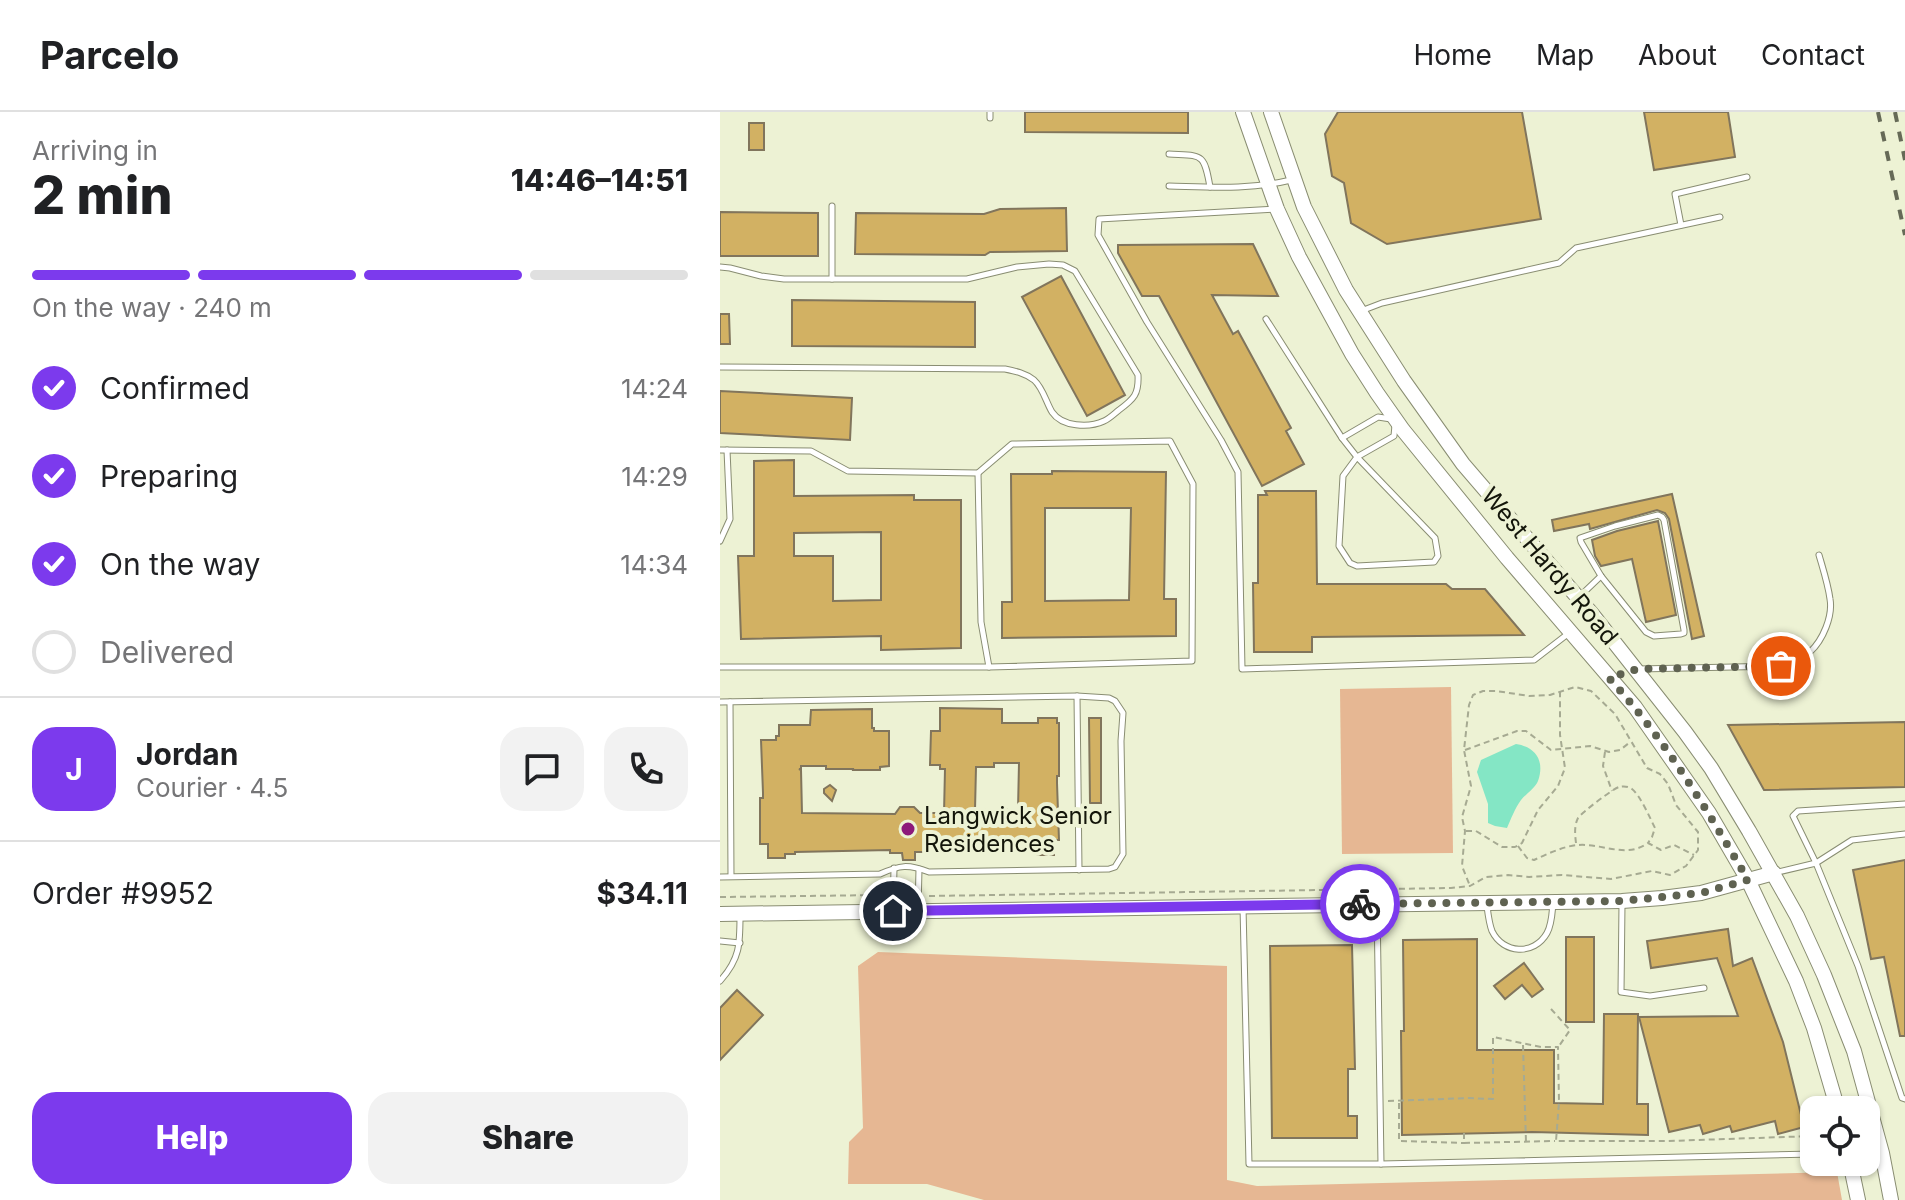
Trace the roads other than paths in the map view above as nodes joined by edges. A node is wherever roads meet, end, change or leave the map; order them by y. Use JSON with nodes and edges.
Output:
{"nodes":[{"id":1,"x":1243,"y":112,"type":"edge"},
{"id":2,"x":1271,"y":112,"type":"edge"},
{"id":3,"x":1169,"y":154,"type":"dead end"},
{"id":4,"x":1747,"y":177,"type":"dead end"},
{"id":5,"x":1295,"y":179,"type":"junction"},
{"id":6,"x":1169,"y":186,"type":"dead end"},
{"id":7,"x":1268,"y":186,"type":"junction"},
{"id":8,"x":1210,"y":187,"type":"junction"},
{"id":9,"x":832,"y":206,"type":"dead end"},
{"id":10,"x":1304,"y":207,"type":"junction"},
{"id":11,"x":1277,"y":209,"type":"junction"},
{"id":12,"x":1720,"y":217,"type":"dead end"},
{"id":13,"x":1681,"y":225,"type":"junction"},
{"id":14,"x":720,"y":267,"type":"edge"},
{"id":15,"x":832,"y":279,"type":"junction"},
{"id":16,"x":1360,"y":311,"type":"junction"},
{"id":17,"x":1266,"y":319,"type":"dead end"},
{"id":18,"x":720,"y":367,"type":"edge"},
{"id":19,"x":1420,"y":403,"type":"junction"},
{"id":20,"x":1396,"y":420,"type":"junction"},
{"id":21,"x":1342,"y":438,"type":"junction"},
{"id":22,"x":723,"y":450,"type":"edge"},
{"id":23,"x":1357,"y":457,"type":"junction"},
{"id":24,"x":978,"y":473,"type":"junction"},
{"id":25,"x":720,"y":541,"type":"edge"},
{"id":26,"x":1819,"y":555,"type":"dead end"},
{"id":27,"x":1601,"y":576,"type":"junction"},
{"id":28,"x":1578,"y":598,"type":"junction"},
{"id":29,"x":1570,"y":632,"type":"junction"},
{"id":30,"x":720,"y":667,"type":"edge"},
{"id":31,"x":989,"y":667,"type":"junction"},
{"id":32,"x":1637,"y":669,"type":"junction"},
{"id":33,"x":1609,"y":678,"type":"junction"},
{"id":34,"x":1077,"y":696,"type":"junction"},
{"id":35,"x":720,"y":702,"type":"edge"},
{"id":36,"x":730,"y":702,"type":"junction"},
{"id":37,"x":1905,"y":804,"type":"edge"},
{"id":38,"x":1905,"y":834,"type":"edge"},
{"id":39,"x":1816,"y":863,"type":"junction"},
{"id":40,"x":894,"y":868,"type":"junction"},
{"id":41,"x":919,"y":869,"type":"junction"},
{"id":42,"x":1079,"y":870,"type":"junction"},
{"id":43,"x":1774,"y":873,"type":"junction"},
{"id":44,"x":731,"y":876,"type":"junction"},
{"id":45,"x":720,"y":877,"type":"edge"},
{"id":46,"x":1748,"y":880,"type":"junction"},
{"id":47,"x":1622,"y":901,"type":"junction"},
{"id":48,"x":1486,"y":902,"type":"junction"},
{"id":49,"x":1553,"y":902,"type":"junction"},
{"id":50,"x":919,"y":903,"type":"junction"},
{"id":51,"x":1377,"y":904,"type":"junction"},
{"id":52,"x":1243,"y":905,"type":"junction"},
{"id":53,"x":893,"y":911,"type":"junction"},
{"id":54,"x":740,"y":913,"type":"junction"},
{"id":55,"x":720,"y":914,"type":"edge"},
{"id":56,"x":720,"y":941,"type":"edge"},
{"id":57,"x":740,"y":943,"type":"junction"},
{"id":58,"x":720,"y":981,"type":"edge"},
{"id":59,"x":1704,"y":988,"type":"dead end"},
{"id":60,"x":1834,"y":1096,"type":"edge"},
{"id":61,"x":1905,"y":1099,"type":"edge"},
{"id":62,"x":1800,"y":1154,"type":"edge"},
{"id":63,"x":1381,"y":1164,"type":"junction"},
{"id":64,"x":1853,"y":1176,"type":"edge"},
{"id":65,"x":1858,"y":1200,"type":"edge"},
{"id":66,"x":1891,"y":1200,"type":"edge"}],
"edges":[{"from":1,"to":7,"type":"street","name":"West Hardy Road"},
{"from":2,"to":5,"type":"street","name":"West Hardy Road"},
{"from":3,"to":8,"type":"lane"},
{"from":4,"to":13,"type":"lane"},
{"from":5,"to":7,"type":"lane"},
{"from":5,"to":10,"type":"street","name":"West Hardy Road"},
{"from":6,"to":8,"type":"lane"},
{"from":7,"to":8,"type":"lane"},
{"from":7,"to":11,"type":"street","name":"West Hardy Road"},
{"from":9,"to":15,"type":"lane"},
{"from":10,"to":11,"type":"street"},
{"from":10,"to":16,"type":"street","name":"West Hardy Road"},
{"from":11,"to":20,"type":"street","name":"West Hardy Road"},
{"from":11,"to":29,"type":"lane"},
{"from":12,"to":13,"type":"lane"},
{"from":13,"to":16,"type":"lane"},
{"from":14,"to":15,"type":"lane"},
{"from":15,"to":18,"type":"lane"},
{"from":16,"to":19,"type":"street","name":"West Hardy Road"},
{"from":17,"to":21,"type":"lane"},
{"from":19,"to":20,"type":"street"},
{"from":19,"to":28,"type":"street","name":"West Hardy Road"},
{"from":20,"to":21,"type":"lane"},
{"from":20,"to":23,"type":"lane"},
{"from":20,"to":29,"type":"street","name":"West Hardy Road"},
{"from":21,"to":23,"type":"lane"},
{"from":22,"to":24,"type":"lane"},
{"from":22,"to":25,"type":"lane"},
{"from":23,"to":23,"type":"lane"},
{"from":24,"to":31,"type":"lane"},
{"from":24,"to":31,"type":"lane"},
{"from":26,"to":32,"type":"lane"},
{"from":27,"to":27,"type":"lane"},
{"from":27,"to":28,"type":"lane"},
{"from":28,"to":32,"type":"street","name":"West Hardy Road"},
{"from":29,"to":33,"type":"street","name":"West Hardy Road"},
{"from":30,"to":31,"type":"lane"},
{"from":32,"to":33,"type":"street"},
{"from":32,"to":43,"type":"street","name":"West Hardy Road"},
{"from":33,"to":46,"type":"street","name":"West Hardy Road"},
{"from":34,"to":36,"type":"lane"},
{"from":34,"to":42,"type":"lane"},
{"from":34,"to":42,"type":"lane"},
{"from":35,"to":36,"type":"lane"},
{"from":36,"to":44,"type":"lane"},
{"from":37,"to":39,"type":"lane"},
{"from":38,"to":39,"type":"lane"},
{"from":39,"to":43,"type":"lane"},
{"from":39,"to":61,"type":"lane"},
{"from":40,"to":41,"type":"lane"},
{"from":40,"to":44,"type":"lane"},
{"from":40,"to":53,"type":"lane"},
{"from":41,"to":42,"type":"lane"},
{"from":41,"to":50,"type":"lane"},
{"from":43,"to":46,"type":"street"},
{"from":43,"to":66,"type":"street","name":"West Hardy Road"},
{"from":44,"to":45,"type":"lane"},
{"from":46,"to":47,"type":"street"},
{"from":46,"to":60,"type":"street","name":"West Hardy Road"},
{"from":47,"to":49,"type":"street"},
{"from":47,"to":59,"type":"lane"},
{"from":48,"to":49,"type":"street"},
{"from":48,"to":49,"type":"lane"},
{"from":48,"to":51,"type":"street"},
{"from":50,"to":52,"type":"street"},
{"from":50,"to":53,"type":"street"},
{"from":51,"to":52,"type":"street"},
{"from":51,"to":63,"type":"lane"},
{"from":52,"to":63,"type":"lane"},
{"from":53,"to":54,"type":"street"},
{"from":54,"to":55,"type":"street"},
{"from":54,"to":57,"type":"lane"},
{"from":56,"to":57,"type":"lane"},
{"from":57,"to":58,"type":"lane"},
{"from":62,"to":63,"type":"lane"},
{"from":64,"to":65,"type":"street"}]}
